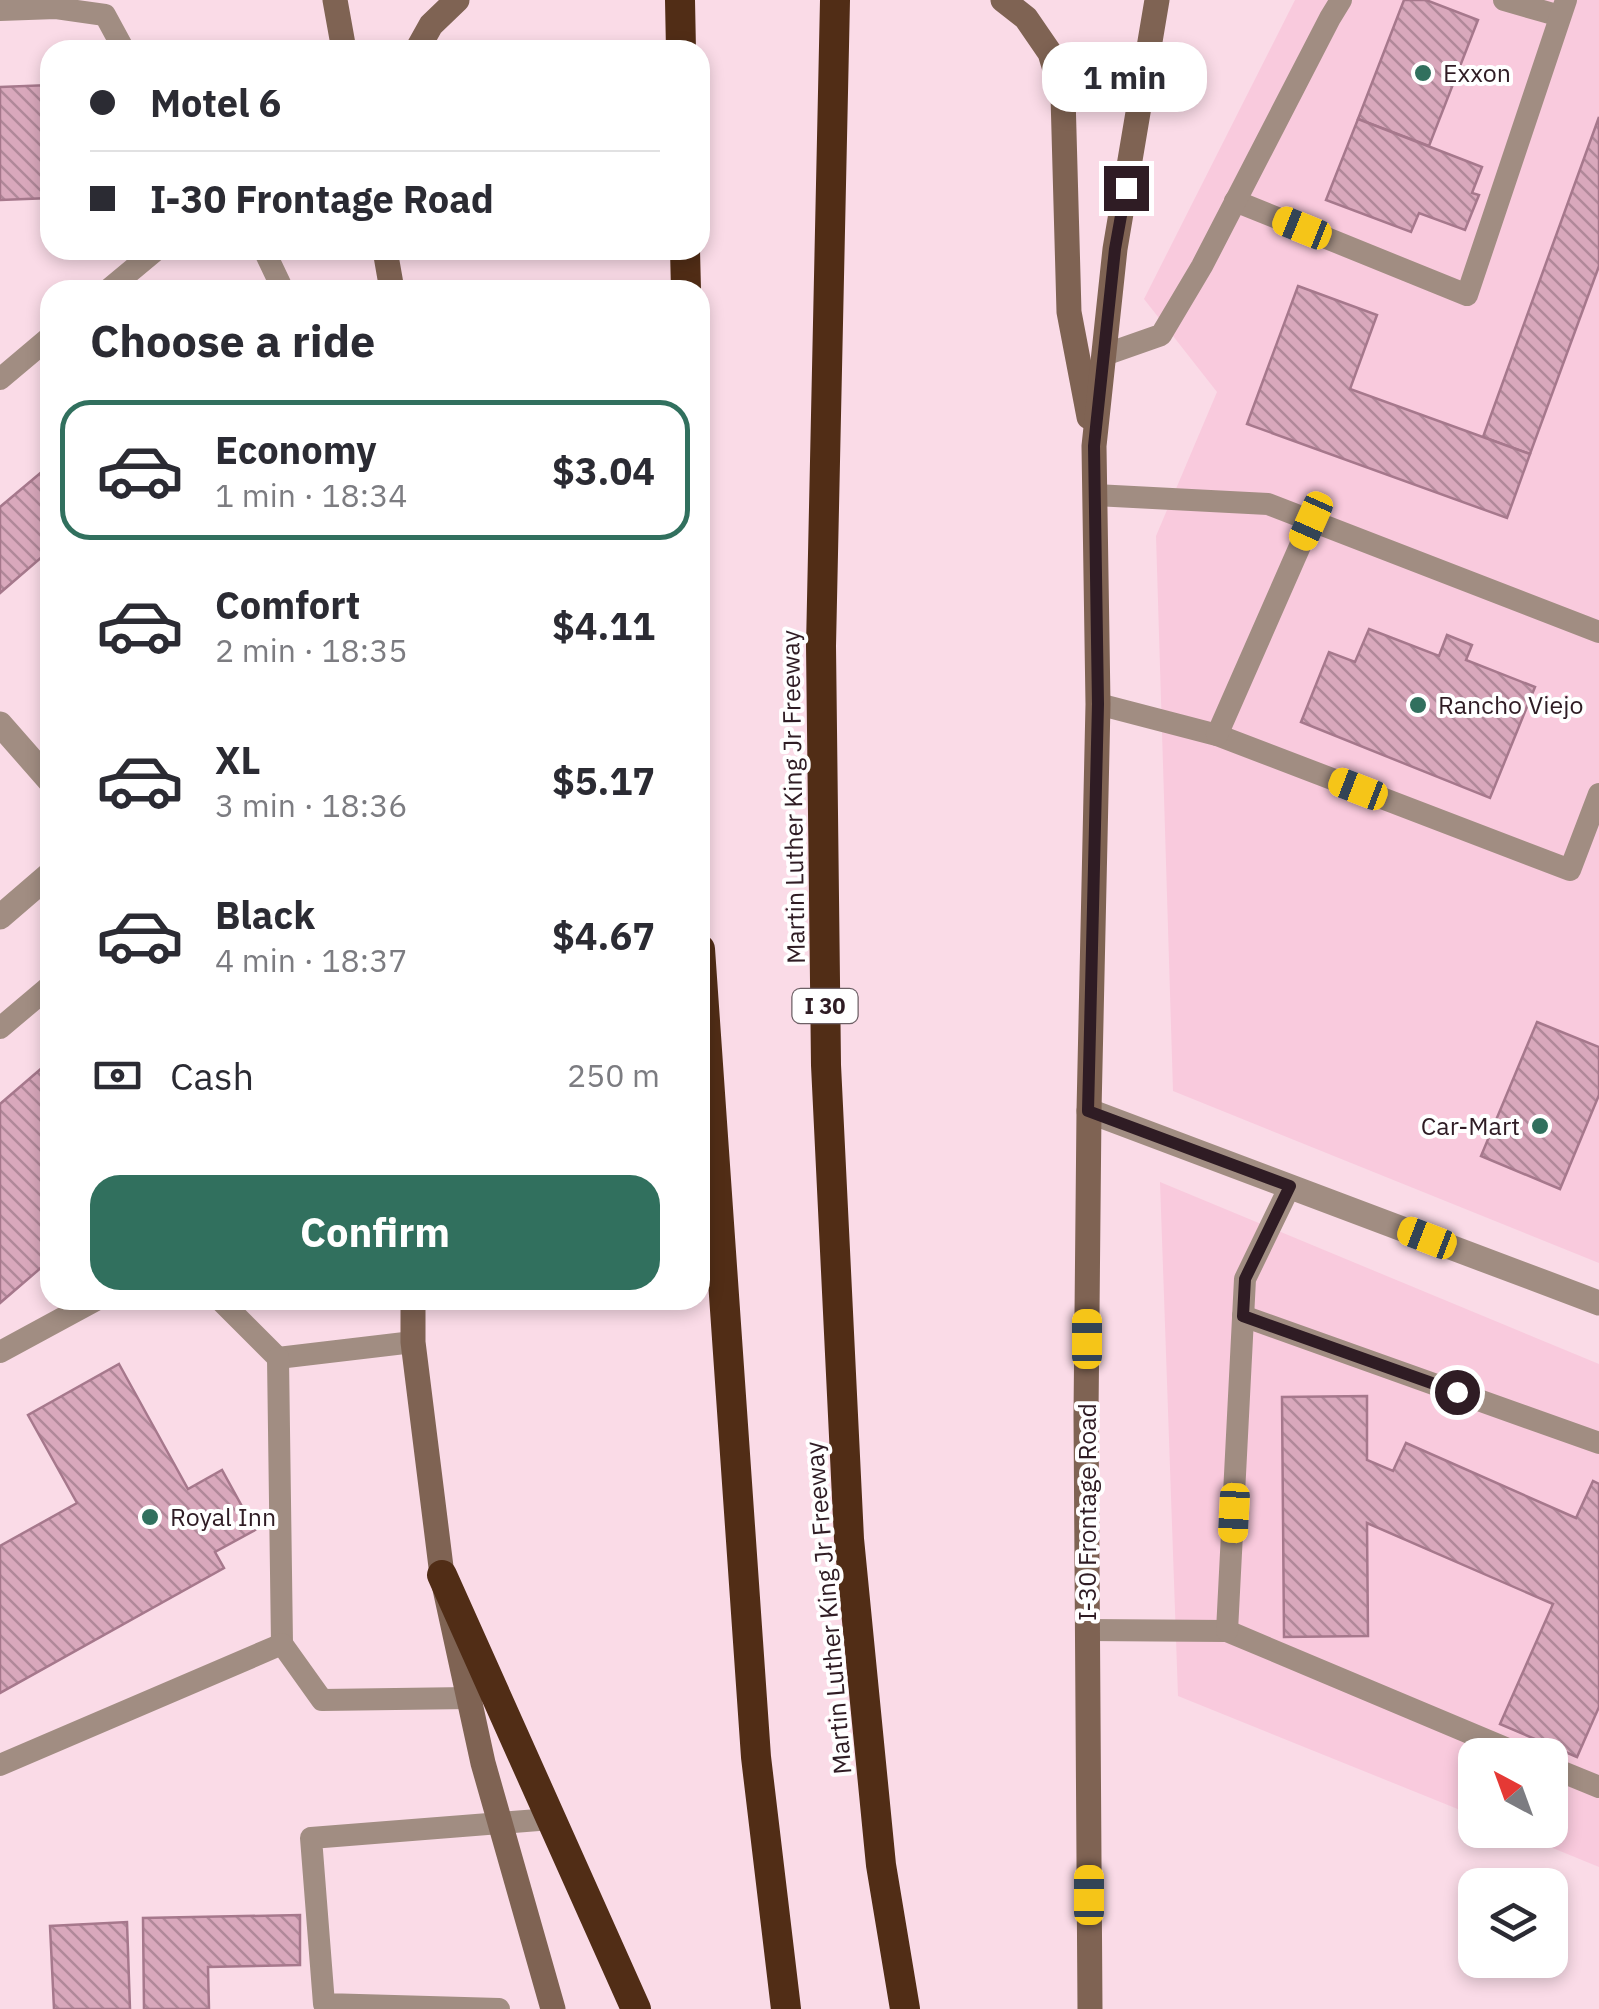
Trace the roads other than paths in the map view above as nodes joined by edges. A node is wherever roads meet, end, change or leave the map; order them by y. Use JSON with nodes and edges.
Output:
{"nodes":[{"id":1,"x":335,"y":0,"type":"edge"},
{"id":2,"x":680,"y":0,"type":"edge"},
{"id":3,"x":835,"y":0,"type":"edge"},
{"id":4,"x":1003,"y":0,"type":"edge"},
{"id":5,"x":1157,"y":0,"type":"edge"},
{"id":6,"x":1342,"y":0,"type":"edge"},
{"id":7,"x":1504,"y":0,"type":"edge"},
{"id":8,"x":456,"y":1,"type":"edge"},
{"id":9,"x":104,"y":8,"type":"edge"},
{"id":10,"x":1563,"y":8,"type":"edge"},
{"id":11,"x":0,"y":10,"type":"edge"},
{"id":12,"x":119,"y":40,"type":"edge"},
{"id":13,"x":342,"y":40,"type":"edge"},
{"id":14,"x":423,"y":40,"type":"edge"},
{"id":15,"x":681,"y":40,"type":"edge"},
{"id":16,"x":1236,"y":201,"type":"junction"},
{"id":17,"x":144,"y":260,"type":"edge"},
{"id":18,"x":120,"y":280,"type":"edge"},
{"id":19,"x":40,"y":346,"type":"edge"},
{"id":20,"x":1104,"y":355,"type":"junction"},
{"id":21,"x":0,"y":379,"type":"edge"},
{"id":22,"x":1094,"y":446,"type":"junction"},
{"id":23,"x":1095,"y":495,"type":"junction"},
{"id":24,"x":1311,"y":521,"type":"junction"},
{"id":25,"x":1599,"y":632,"type":"edge"},
{"id":26,"x":1098,"y":704,"type":"junction"},
{"id":27,"x":0,"y":724,"type":"edge"},
{"id":28,"x":1216,"y":734,"type":"junction"},
{"id":29,"x":40,"y":769,"type":"edge"},
{"id":30,"x":1599,"y":794,"type":"edge"},
{"id":31,"x":40,"y":883,"type":"edge"},
{"id":32,"x":0,"y":918,"type":"edge"},
{"id":33,"x":40,"y":994,"type":"edge"},
{"id":34,"x":0,"y":1028,"type":"edge"},
{"id":35,"x":710,"y":1093,"type":"edge"},
{"id":36,"x":1088,"y":1111,"type":"junction"},
{"id":37,"x":1290,"y":1186,"type":"junction"},
{"id":38,"x":1599,"y":1302,"type":"edge"},
{"id":39,"x":78,"y":1310,"type":"edge"},
{"id":40,"x":230,"y":1310,"type":"edge"},
{"id":41,"x":413,"y":1310,"type":"edge"},
{"id":42,"x":1243,"y":1316,"type":"junction"},
{"id":43,"x":413,"y":1342,"type":"junction"},
{"id":44,"x":0,"y":1352,"type":"edge"},
{"id":45,"x":278,"y":1358,"type":"junction"},
{"id":46,"x":1599,"y":1443,"type":"edge"},
{"id":47,"x":442,"y":1574,"type":"junction"},
{"id":48,"x":1088,"y":1630,"type":"junction"},
{"id":49,"x":1228,"y":1631,"type":"junction"},
{"id":50,"x":282,"y":1644,"type":"junction"},
{"id":51,"x":469,"y":1698,"type":"junction"},
{"id":52,"x":1482,"y":1738,"type":"edge"},
{"id":53,"x":0,"y":1765,"type":"edge"},
{"id":54,"x":1568,"y":1774,"type":"edge"},
{"id":55,"x":1599,"y":1787,"type":"edge"},
{"id":56,"x":551,"y":1820,"type":"junction"},
{"id":57,"x":500,"y":1824,"type":"junction"},
{"id":58,"x":499,"y":2009,"type":"edge"},
{"id":59,"x":553,"y":2009,"type":"edge"},
{"id":60,"x":636,"y":2009,"type":"edge"},
{"id":61,"x":786,"y":2009,"type":"edge"},
{"id":62,"x":905,"y":2009,"type":"edge"},
{"id":63,"x":1090,"y":2009,"type":"edge"}],
"edges":[{"from":1,"to":13,"type":"main road"},
{"from":2,"to":15,"type":"highway"},
{"from":3,"to":62,"type":"highway","name":"Martin Luther King Jr Freeway","number":"I 30"},
{"from":4,"to":22,"type":"main road"},
{"from":5,"to":20,"type":"main road","name":"I-30 Frontage Road"},
{"from":6,"to":16,"type":"lane"},
{"from":7,"to":10,"type":"lane"},
{"from":8,"to":14,"type":"main road"},
{"from":9,"to":11,"type":"lane"},
{"from":9,"to":12,"type":"lane"},
{"from":10,"to":16,"type":"lane"},
{"from":16,"to":20,"type":"lane"},
{"from":17,"to":18,"type":"lane"},
{"from":19,"to":21,"type":"lane"},
{"from":20,"to":22,"type":"main road","name":"I-30 Frontage Road"},
{"from":22,"to":23,"type":"main road","name":"I-30 Frontage Road"},
{"from":23,"to":24,"type":"lane"},
{"from":23,"to":26,"type":"main road","name":"I-30 Frontage Road"},
{"from":24,"to":25,"type":"lane"},
{"from":24,"to":28,"type":"lane"},
{"from":26,"to":28,"type":"lane"},
{"from":26,"to":36,"type":"main road","name":"I-30 Frontage Road"},
{"from":27,"to":29,"type":"street"},
{"from":28,"to":30,"type":"lane"},
{"from":31,"to":32,"type":"street"},
{"from":33,"to":34,"type":"lane"},
{"from":35,"to":61,"type":"highway"},
{"from":36,"to":37,"type":"street"},
{"from":36,"to":48,"type":"main road","name":"I-30 Frontage Road"},
{"from":37,"to":38,"type":"street"},
{"from":37,"to":42,"type":"lane"},
{"from":39,"to":44,"type":"lane"},
{"from":40,"to":45,"type":"lane"},
{"from":41,"to":43,"type":"main road"},
{"from":42,"to":46,"type":"lane"},
{"from":42,"to":49,"type":"lane"},
{"from":43,"to":45,"type":"lane"},
{"from":43,"to":47,"type":"main road"},
{"from":45,"to":50,"type":"lane"},
{"from":47,"to":51,"type":"main road"},
{"from":47,"to":56,"type":"highway"},
{"from":48,"to":49,"type":"lane"},
{"from":48,"to":63,"type":"main road","name":"I-30 Frontage Road"},
{"from":49,"to":52,"type":"lane"},
{"from":50,"to":51,"type":"lane"},
{"from":50,"to":53,"type":"lane"},
{"from":51,"to":57,"type":"main road"},
{"from":54,"to":55,"type":"lane"},
{"from":56,"to":57,"type":"lane"},
{"from":56,"to":60,"type":"highway"},
{"from":57,"to":58,"type":"lane"},
{"from":57,"to":59,"type":"main road"}]}
